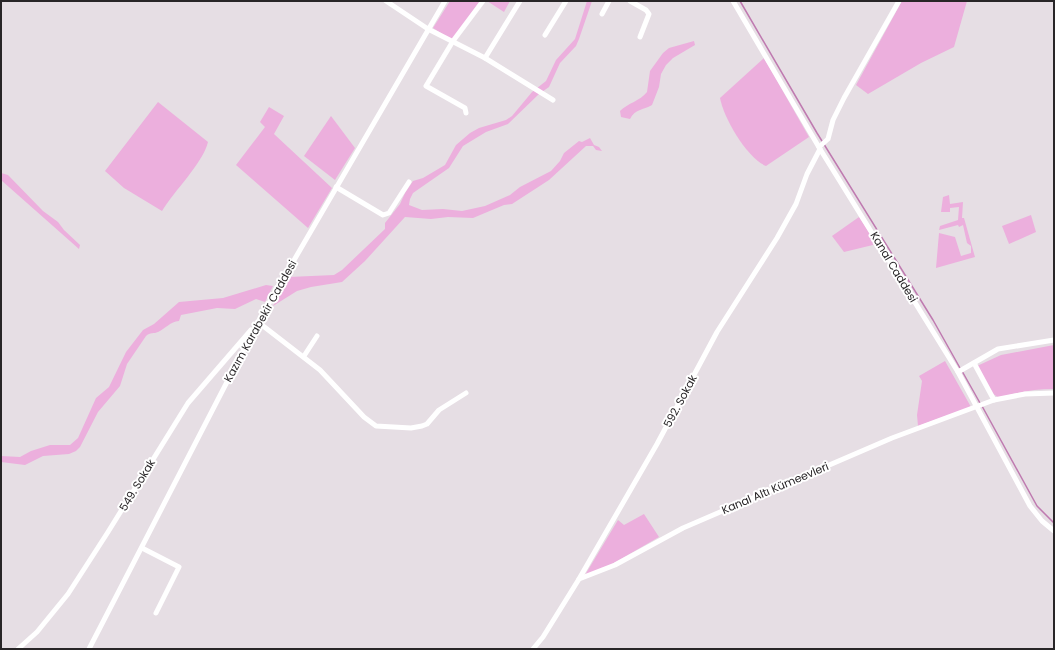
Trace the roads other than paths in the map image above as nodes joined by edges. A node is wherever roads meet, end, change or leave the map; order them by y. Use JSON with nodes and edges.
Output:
{"nodes":[{"id":1,"x":386,"y":1,"type":"edge"},
{"id":2,"x":445,"y":1,"type":"edge"},
{"id":3,"x":483,"y":1,"type":"edge"},
{"id":4,"x":520,"y":1,"type":"edge"},
{"id":5,"x":566,"y":1,"type":"edge"},
{"id":6,"x":609,"y":1,"type":"edge"},
{"id":7,"x":630,"y":1,"type":"edge"},
{"id":8,"x":733,"y":1,"type":"edge"},
{"id":9,"x":899,"y":1,"type":"edge"},
{"id":10,"x":602,"y":14,"type":"dead end"},
{"id":11,"x":428,"y":28,"type":"junction"},
{"id":12,"x":545,"y":35,"type":"dead end"},
{"id":13,"x":640,"y":37,"type":"dead end"},
{"id":14,"x":453,"y":41,"type":"junction"},
{"id":15,"x":485,"y":58,"type":"junction"},
{"id":16,"x":553,"y":100,"type":"dead end"},
{"id":17,"x":466,"y":113,"type":"dead end"},
{"id":18,"x":821,"y":145,"type":"junction"},
{"id":19,"x":409,"y":182,"type":"dead end"},
{"id":20,"x":336,"y":187,"type":"junction"},
{"id":21,"x":258,"y":322,"type":"junction"},
{"id":22,"x":317,"y":336,"type":"dead end"},
{"id":23,"x":1054,"y":340,"type":"edge"},
{"id":24,"x":304,"y":356,"type":"junction"},
{"id":25,"x":973,"y":364,"type":"junction"},
{"id":26,"x":958,"y":372,"type":"junction"},
{"id":27,"x":1054,"y":392,"type":"edge"},
{"id":28,"x":466,"y":393,"type":"dead end"},
{"id":29,"x":994,"y":400,"type":"junction"},
{"id":30,"x":977,"y":407,"type":"junction"},
{"id":31,"x":1054,"y":531,"type":"edge"},
{"id":32,"x":142,"y":548,"type":"junction"},
{"id":33,"x":578,"y":579,"type":"junction"},
{"id":34,"x":156,"y":613,"type":"dead end"},
{"id":35,"x":18,"y":649,"type":"edge"},
{"id":36,"x":89,"y":649,"type":"edge"},
{"id":37,"x":533,"y":649,"type":"edge"}],
"edges":[{"from":1,"to":11,"type":"street"},
{"from":2,"to":11,"type":"street","name":"Kazım Karabekir Caddesi"},
{"from":3,"to":14,"type":"street"},
{"from":4,"to":15,"type":"street"},
{"from":5,"to":12,"type":"street"},
{"from":6,"to":10,"type":"street"},
{"from":7,"to":13,"type":"street"},
{"from":8,"to":18,"type":"street","name":"Kanal Caddesi"},
{"from":9,"to":18,"type":"street","name":"592. Sokak"},
{"from":11,"to":14,"type":"street"},
{"from":11,"to":20,"type":"street","name":"Kazım Karabekir Caddesi"},
{"from":14,"to":15,"type":"street"},
{"from":14,"to":17,"type":"street"},
{"from":15,"to":16,"type":"street"},
{"from":18,"to":26,"type":"street","name":"Kanal Caddesi"},
{"from":18,"to":33,"type":"street","name":"592. Sokak"},
{"from":19,"to":20,"type":"street"},
{"from":20,"to":21,"type":"street","name":"Kazım Karabekir Caddesi"},
{"from":21,"to":24,"type":"street"},
{"from":21,"to":32,"type":"street","name":"Kazım Karabekir Caddesi"},
{"from":21,"to":35,"type":"street","name":"549. Sokak"},
{"from":22,"to":24,"type":"street"},
{"from":23,"to":25,"type":"street"},
{"from":24,"to":28,"type":"street"},
{"from":25,"to":26,"type":"street"},
{"from":25,"to":29,"type":"street"},
{"from":26,"to":30,"type":"street","name":"Kanal Caddesi"},
{"from":27,"to":29,"type":"street","name":"Kanal Altı Kümeevleri"},
{"from":29,"to":30,"type":"street","name":"Kanal Altı Kümeevleri"},
{"from":30,"to":31,"type":"street","name":"Kanal Caddesi"},
{"from":30,"to":33,"type":"street","name":"Kanal Altı Kümeevleri"},
{"from":32,"to":34,"type":"street"},
{"from":32,"to":36,"type":"street","name":"Kazım Karabekir Caddesi"},
{"from":33,"to":37,"type":"street","name":"592. Sokak"}]}
